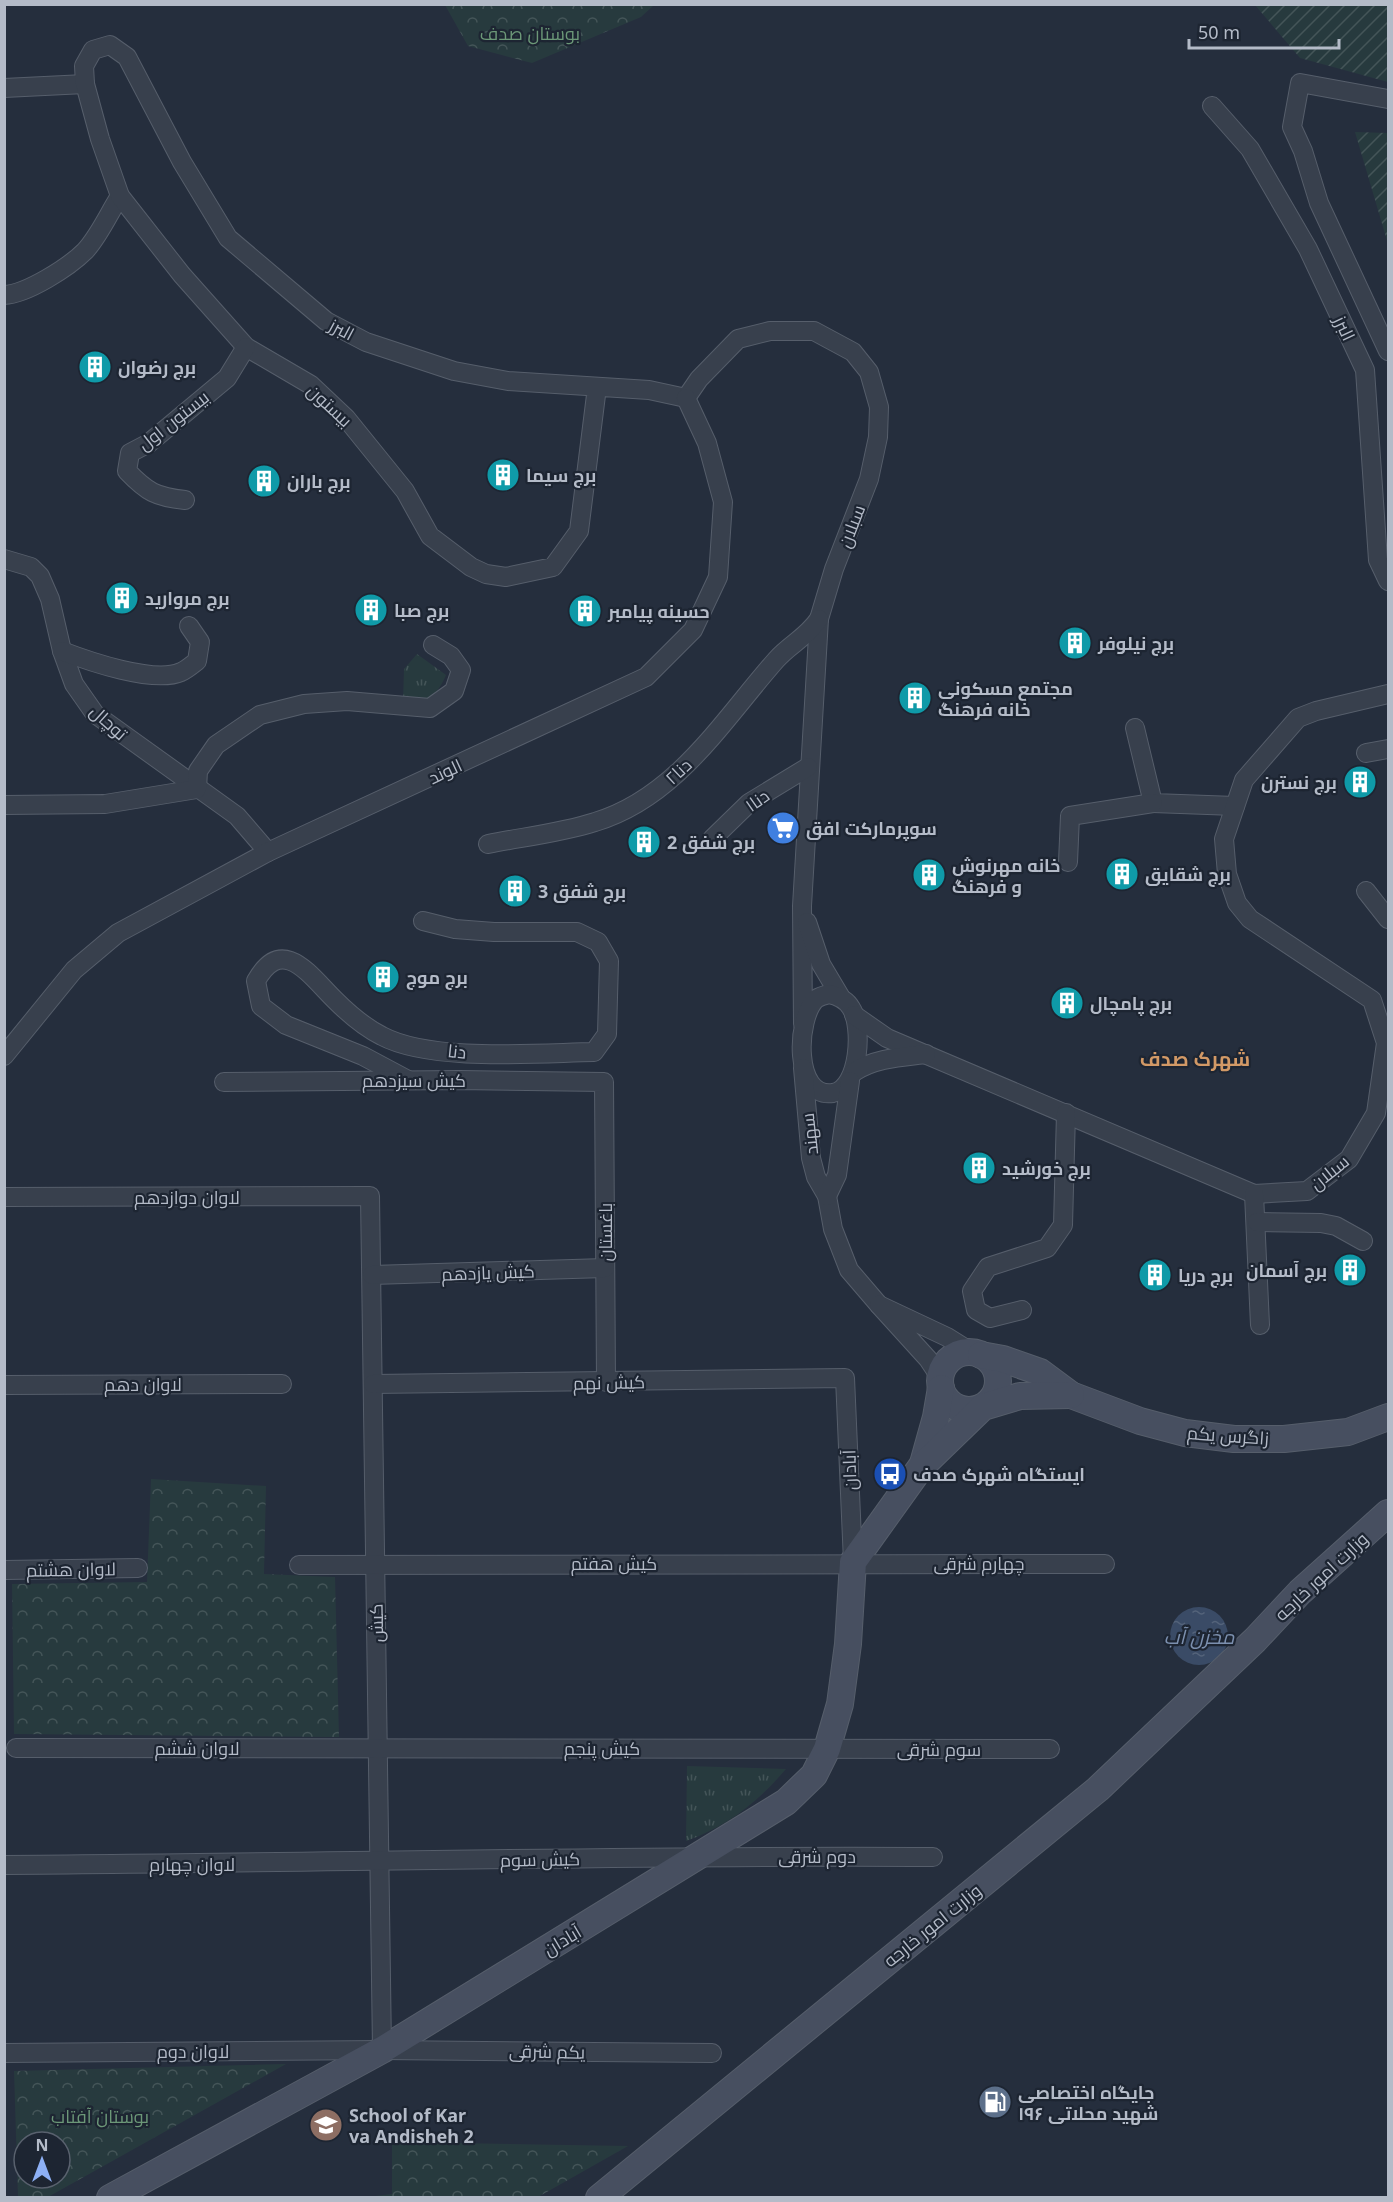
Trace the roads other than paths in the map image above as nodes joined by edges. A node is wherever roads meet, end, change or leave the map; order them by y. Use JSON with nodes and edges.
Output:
{"nodes":[{"id":1,"x":127,"y":57,"type":"joint"},
{"id":2,"x":85,"y":84,"type":"junction"},
{"id":3,"x":4,"y":88,"type":"edge"},
{"id":4,"x":1389,"y":99,"type":"edge"},
{"id":5,"x":1212,"y":106,"type":"dead end"},
{"id":6,"x":120,"y":196,"type":"junction"},
{"id":7,"x":4,"y":295,"type":"edge"},
{"id":8,"x":246,"y":348,"type":"junction"},
{"id":9,"x":1389,"y":351,"type":"edge"},
{"id":10,"x":597,"y":387,"type":"junction"},
{"id":11,"x":686,"y":398,"type":"junction"},
{"id":12,"x":185,"y":500,"type":"dead end"},
{"id":13,"x":4,"y":559,"type":"edge"},
{"id":14,"x":1389,"y":581,"type":"edge"},
{"id":15,"x":819,"y":620,"type":"junction"},
{"id":16,"x":189,"y":626,"type":"dead end"},
{"id":17,"x":433,"y":645,"type":"dead end"},
{"id":18,"x":62,"y":651,"type":"junction"},
{"id":19,"x":1389,"y":694,"type":"edge"},
{"id":20,"x":1135,"y":728,"type":"dead end"},
{"id":21,"x":1389,"y":749,"type":"edge"},
{"id":22,"x":1366,"y":753,"type":"dead end"},
{"id":23,"x":808,"y":767,"type":"junction"},
{"id":24,"x":197,"y":789,"type":"junction"},
{"id":25,"x":1153,"y":803,"type":"junction"},
{"id":26,"x":4,"y":805,"type":"edge"},
{"id":27,"x":1235,"y":806,"type":"junction"},
{"id":28,"x":712,"y":839,"type":"dead end"},
{"id":29,"x":488,"y":844,"type":"dead end"},
{"id":30,"x":268,"y":852,"type":"junction"},
{"id":31,"x":1068,"y":862,"type":"dead end"},
{"id":32,"x":1366,"y":891,"type":"dead end"},
{"id":33,"x":802,"y":906,"type":"junction"},
{"id":34,"x":1389,"y":919,"type":"edge"},
{"id":35,"x":423,"y":921,"type":"dead end"},
{"id":36,"x":840,"y":996,"type":"junction"},
{"id":37,"x":854,"y":1015,"type":"junction"},
{"id":38,"x":803,"y":1024,"type":"junction"},
{"id":39,"x":927,"y":1054,"type":"junction"},
{"id":40,"x":4,"y":1056,"type":"edge"},
{"id":41,"x":803,"y":1068,"type":"junction"},
{"id":42,"x":852,"y":1076,"type":"junction"},
{"id":43,"x":408,"y":1080,"type":"junction"},
{"id":44,"x":224,"y":1082,"type":"dead end"},
{"id":45,"x":604,"y":1082,"type":"joint"},
{"id":46,"x":1066,"y":1113,"type":"junction"},
{"id":47,"x":1254,"y":1194,"type":"junction"},
{"id":48,"x":370,"y":1196,"type":"joint"},
{"id":49,"x":827,"y":1196,"type":"junction"},
{"id":50,"x":4,"y":1197,"type":"edge"},
{"id":51,"x":1257,"y":1222,"type":"junction"},
{"id":52,"x":1363,"y":1241,"type":"dead end"},
{"id":53,"x":605,"y":1268,"type":"junction"},
{"id":54,"x":372,"y":1275,"type":"junction"},
{"id":55,"x":879,"y":1305,"type":"junction"},
{"id":56,"x":1022,"y":1310,"type":"dead end"},
{"id":57,"x":1260,"y":1325,"type":"dead end"},
{"id":58,"x":976,"y":1354,"type":"junction"},
{"id":59,"x":845,"y":1378,"type":"joint"},
{"id":60,"x":606,"y":1382,"type":"junction"},
{"id":61,"x":941,"y":1383,"type":"junction"},
{"id":62,"x":282,"y":1384,"type":"dead end"},
{"id":63,"x":373,"y":1384,"type":"junction"},
{"id":64,"x":4,"y":1385,"type":"edge"},
{"id":65,"x":1071,"y":1395,"type":"junction"},
{"id":66,"x":983,"y":1407,"type":"junction"},
{"id":67,"x":1389,"y":1417,"type":"edge"},
{"id":68,"x":921,"y":1467,"type":"junction"},
{"id":69,"x":1389,"y":1514,"type":"edge"},
{"id":70,"x":1389,"y":1528,"type":"edge"},
{"id":71,"x":853,"y":1562,"type":"junction"},
{"id":72,"x":375,"y":1563,"type":"junction"},
{"id":73,"x":1106,"y":1564,"type":"dead end"},
{"id":74,"x":299,"y":1565,"type":"dead end"},
{"id":75,"x":138,"y":1568,"type":"dead end"},
{"id":76,"x":4,"y":1570,"type":"edge"},
{"id":77,"x":1255,"y":1640,"type":"junction"},
{"id":78,"x":16,"y":1748,"type":"dead end"},
{"id":79,"x":378,"y":1748,"type":"junction"},
{"id":80,"x":827,"y":1749,"type":"junction"},
{"id":81,"x":1050,"y":1749,"type":"dead end"},
{"id":82,"x":701,"y":1856,"type":"junction"},
{"id":83,"x":933,"y":1857,"type":"dead end"},
{"id":84,"x":379,"y":1863,"type":"junction"},
{"id":85,"x":4,"y":1865,"type":"edge"},
{"id":86,"x":382,"y":2050,"type":"junction"},
{"id":87,"x":4,"y":2053,"type":"edge"},
{"id":88,"x":711,"y":2053,"type":"dead end"},
{"id":89,"x":110,"y":2198,"type":"edge"},
{"id":90,"x":599,"y":2198,"type":"edge"}],
"edges":[{"from":1,"to":2,"type":"street","name":"بیستون"},
{"from":1,"to":10,"type":"street","name":"البرز"},
{"from":2,"to":3,"type":"street"},
{"from":2,"to":6,"type":"street","name":"بیستون"},
{"from":4,"to":9,"type":"street"},
{"from":5,"to":14,"type":"street","name":"البرز"},
{"from":6,"to":7,"type":"street"},
{"from":6,"to":8,"type":"street","name":"بیستون"},
{"from":8,"to":10,"type":"street","name":"بیستون"},
{"from":8,"to":12,"type":"street","name":"بیستون اول"},
{"from":10,"to":11,"type":"street","name":"البرز"},
{"from":11,"to":15,"type":"street","name":"سبلان"},
{"from":11,"to":30,"type":"street","name":"الوند"},
{"from":13,"to":18,"type":"street","name":"توچال"},
{"from":15,"to":23,"type":"street","name":"سبلان"},
{"from":15,"to":29,"type":"street","name":"دنا۲"},
{"from":16,"to":18,"type":"street"},
{"from":17,"to":24,"type":"street"},
{"from":18,"to":24,"type":"street","name":"توچال"},
{"from":19,"to":27,"type":"street","name":"سبلان"},
{"from":20,"to":25,"type":"street"},
{"from":21,"to":22,"type":"street"},
{"from":23,"to":28,"type":"street","name":"دنا۱"},
{"from":23,"to":33,"type":"street","name":"سبلان"},
{"from":24,"to":26,"type":"street"},
{"from":24,"to":30,"type":"street","name":"توچال"},
{"from":25,"to":27,"type":"street"},
{"from":25,"to":31,"type":"street"},
{"from":27,"to":47,"type":"street","name":"سبلان"},
{"from":30,"to":40,"type":"street","name":"الوند"},
{"from":32,"to":34,"type":"street"},
{"from":33,"to":36,"type":"street","name":"سبلان"},
{"from":33,"to":38,"type":"street","name":"سبلان"},
{"from":35,"to":43,"type":"street","name":"دنا"},
{"from":36,"to":37,"type":"street","name":"سبلان"},
{"from":36,"to":38,"type":"street"},
{"from":37,"to":39,"type":"street","name":"سبلان"},
{"from":37,"to":42,"type":"street","name":"سهند"},
{"from":38,"to":41,"type":"street","name":"سهند"},
{"from":39,"to":42,"type":"street"},
{"from":39,"to":46,"type":"street","name":"سبلان"},
{"from":41,"to":42,"type":"street"},
{"from":41,"to":49,"type":"street","name":"سهند"},
{"from":42,"to":49,"type":"street","name":"سهند"},
{"from":43,"to":44,"type":"street","name":"کیش سیزدهم"},
{"from":43,"to":45,"type":"street","name":"کیش سیزدهم"},
{"from":45,"to":53,"type":"street","name":"باغستان"},
{"from":46,"to":47,"type":"street","name":"سبلان"},
{"from":46,"to":56,"type":"street"},
{"from":47,"to":51,"type":"street"},
{"from":48,"to":50,"type":"street","name":"لاوان دوازدهم"},
{"from":48,"to":54,"type":"street","name":"کیش"},
{"from":49,"to":55,"type":"street","name":"سهند"},
{"from":51,"to":52,"type":"street"},
{"from":51,"to":57,"type":"street"},
{"from":53,"to":54,"type":"street","name":"کیش یازدهم"},
{"from":53,"to":60,"type":"street","name":"باغستان"},
{"from":54,"to":63,"type":"street","name":"کیش"},
{"from":55,"to":58,"type":"street","name":"سهند"},
{"from":55,"to":61,"type":"street","name":"سهند"},
{"from":58,"to":61,"type":"main road"},
{"from":58,"to":65,"type":"main road","name":"زاگرس یکم"},
{"from":58,"to":66,"type":"main road"},
{"from":59,"to":60,"type":"street","name":"کیش نهم"},
{"from":59,"to":71,"type":"street","name":"آبادان"},
{"from":60,"to":63,"type":"street","name":"کیش نهم"},
{"from":61,"to":66,"type":"main road"},
{"from":61,"to":68,"type":"main road"},
{"from":62,"to":64,"type":"street","name":"لاوان دهم"},
{"from":63,"to":72,"type":"street","name":"کیش"},
{"from":65,"to":66,"type":"main road","name":"زاگرس یکم"},
{"from":65,"to":67,"type":"main road","name":"زاگرس یکم"},
{"from":66,"to":68,"type":"main road"},
{"from":68,"to":71,"type":"main road"},
{"from":69,"to":77,"type":"main road","name":"وزارت امور خارجه"},
{"from":70,"to":77,"type":"main road","name":"وزارت امور خارجه"},
{"from":71,"to":72,"type":"street","name":"کیش هفتم"},
{"from":71,"to":73,"type":"street","name":"چهارم شرقی"},
{"from":71,"to":80,"type":"main road","name":"آبادان"},
{"from":72,"to":74,"type":"street","name":"کیش هفتم"},
{"from":72,"to":79,"type":"street","name":"کیش"},
{"from":75,"to":76,"type":"street","name":"لاوان هشتم"},
{"from":77,"to":90,"type":"main road","name":"وزارت امور خارجه"},
{"from":78,"to":79,"type":"street","name":"لاوان ششم"},
{"from":79,"to":80,"type":"street","name":"کیش پنجم"},
{"from":79,"to":84,"type":"street","name":"کیش"},
{"from":80,"to":81,"type":"street","name":"سوم شرقی"},
{"from":80,"to":82,"type":"main road","name":"آبادان"},
{"from":82,"to":83,"type":"street","name":"دوم شرقی"},
{"from":82,"to":84,"type":"street","name":"کیش سوم"},
{"from":82,"to":86,"type":"main road","name":"آبادان"},
{"from":84,"to":85,"type":"street","name":"لاوان چهارم"},
{"from":84,"to":86,"type":"street","name":"کیش"},
{"from":86,"to":87,"type":"street","name":"لاوان دوم"},
{"from":86,"to":88,"type":"street","name":"یکم شرقی"},
{"from":86,"to":89,"type":"main road","name":"آبادان"}]}
